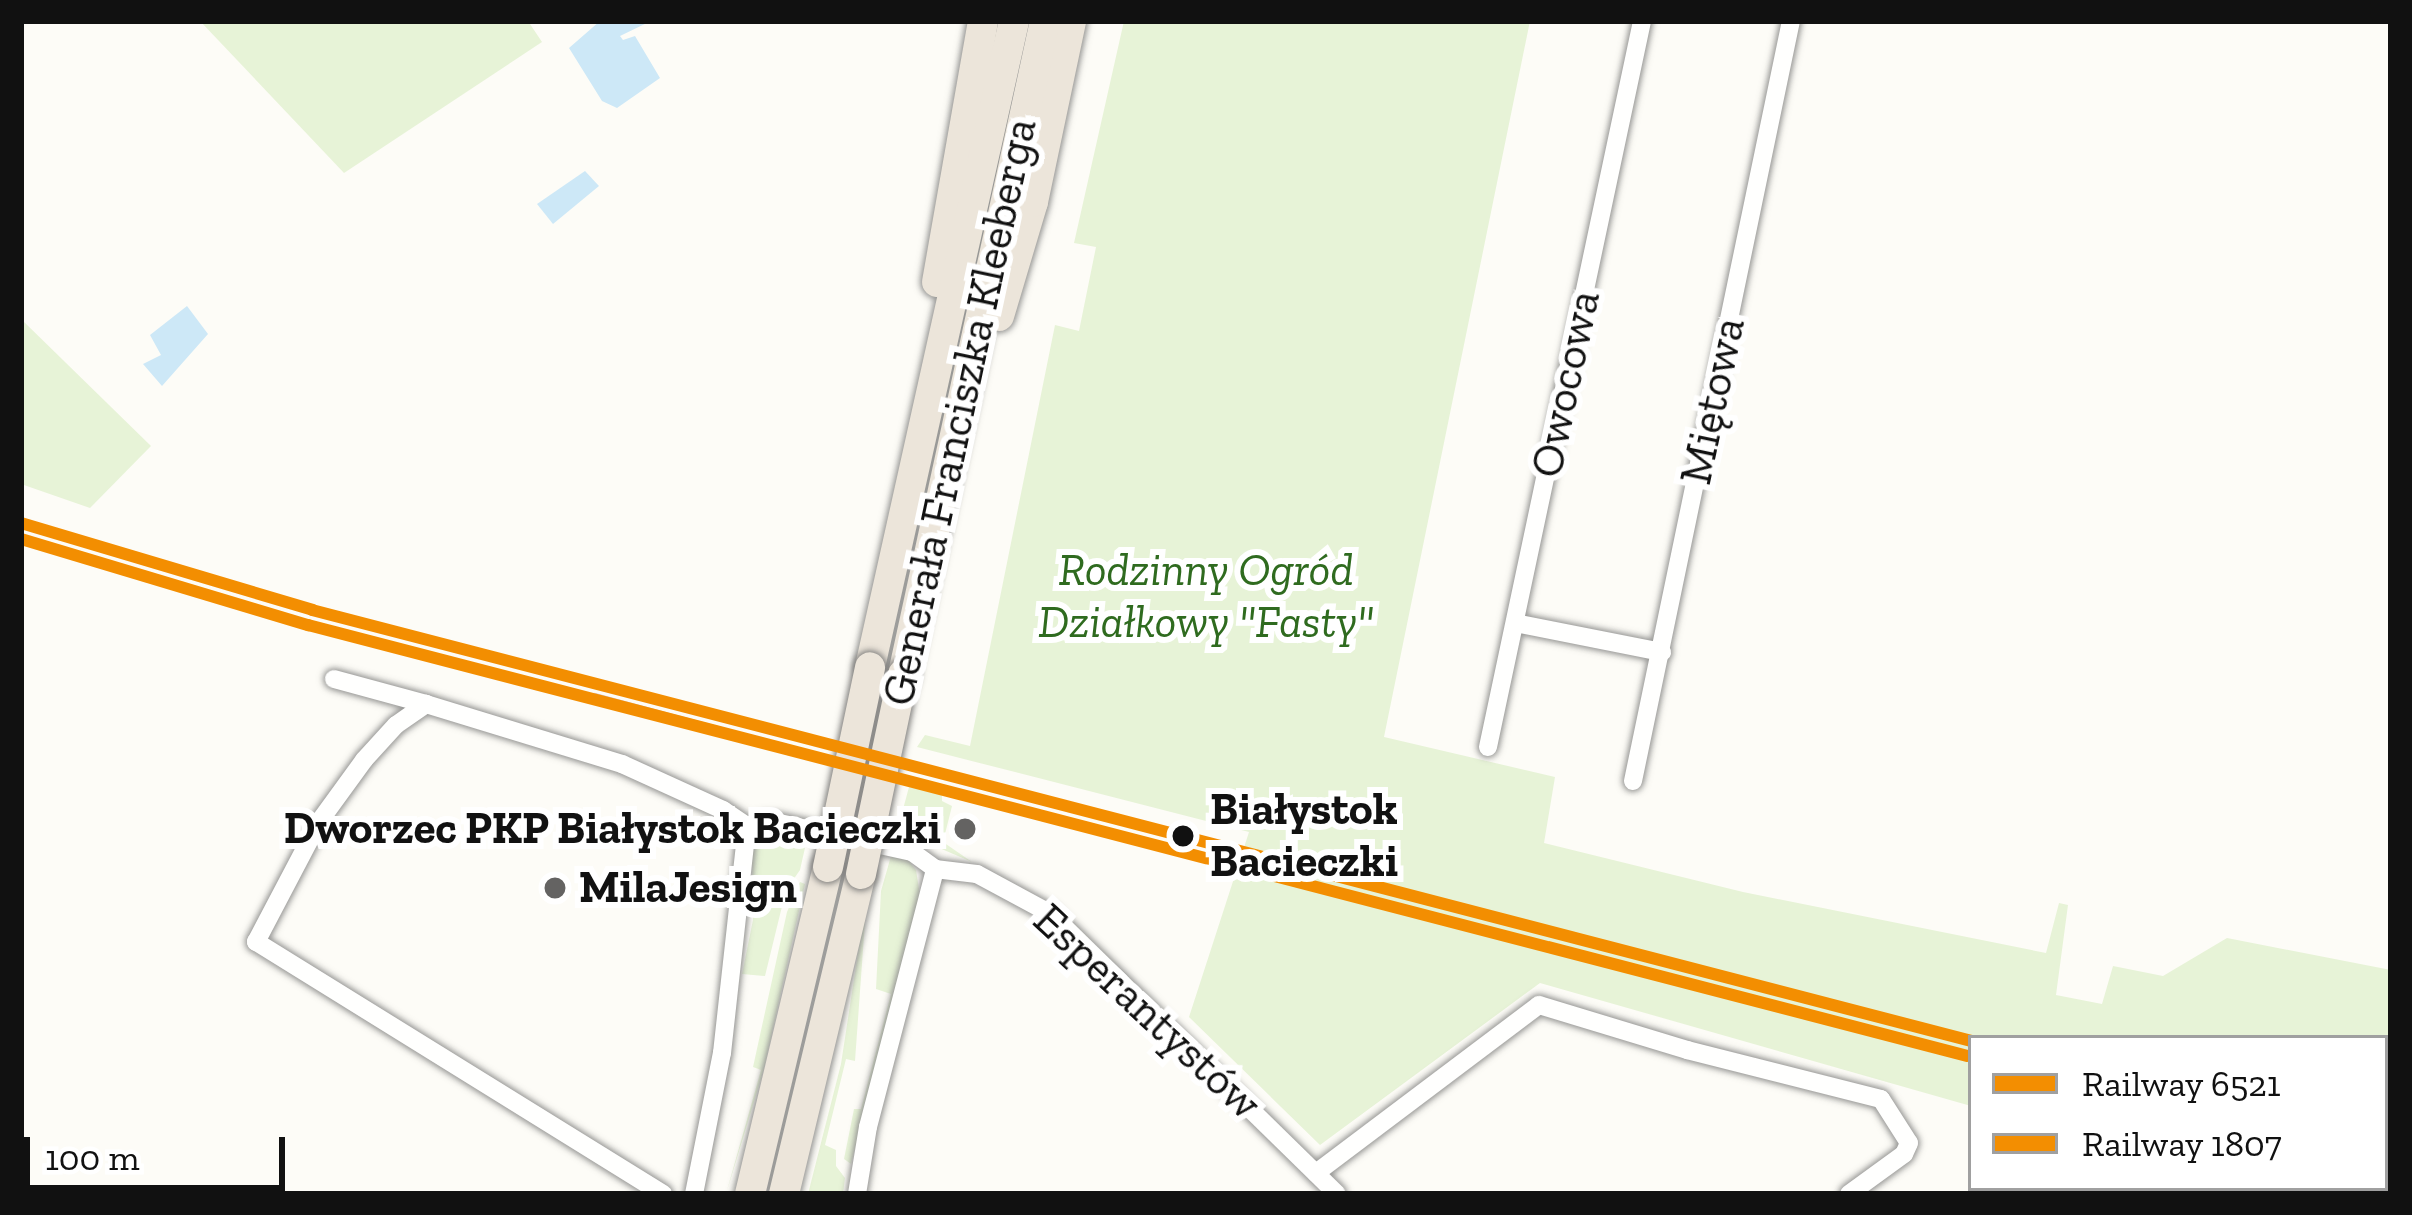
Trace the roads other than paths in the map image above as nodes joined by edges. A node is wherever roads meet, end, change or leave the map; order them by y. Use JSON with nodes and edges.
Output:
{"nodes":[{"id":1,"x":983,"y":21,"type":"edge"},
{"id":2,"x":1014,"y":21,"type":"edge"},
{"id":3,"x":1045,"y":21,"type":"edge"},
{"id":4,"x":1071,"y":21,"type":"edge"},
{"id":5,"x":1642,"y":21,"type":"edge"},
{"id":6,"x":1791,"y":21,"type":"edge"},
{"id":7,"x":934,"y":365,"type":"junction"},
{"id":8,"x":972,"y":370,"type":"junction"},
{"id":9,"x":1515,"y":622,"type":"junction"},
{"id":10,"x":1662,"y":652,"type":"junction"},
{"id":11,"x":334,"y":679,"type":"dead end"},
{"id":12,"x":426,"y":704,"type":"junction"},
{"id":13,"x":1488,"y":747,"type":"dead end"},
{"id":14,"x":1633,"y":781,"type":"dead end"},
{"id":15,"x":751,"y":829,"type":"junction"},
{"id":16,"x":935,"y":869,"type":"junction"},
{"id":17,"x":1316,"y":1173,"type":"junction"},
{"id":18,"x":663,"y":1194,"type":"edge"},
{"id":19,"x":694,"y":1194,"type":"edge"},
{"id":20,"x":750,"y":1194,"type":"edge"},
{"id":21,"x":784,"y":1194,"type":"edge"},
{"id":22,"x":857,"y":1194,"type":"edge"},
{"id":23,"x":1337,"y":1194,"type":"edge"},
{"id":24,"x":1850,"y":1194,"type":"edge"}],
"edges":[{"from":1,"to":7,"type":"highway"},
{"from":2,"to":7,"type":"highway","name":"Generała Franciszka Kleeberga"},
{"from":3,"to":8,"type":"highway","name":"Generała Franciszka Kleeberga"},
{"from":4,"to":8,"type":"highway"},
{"from":5,"to":9,"type":"street","name":"Owocowa"},
{"from":6,"to":10,"type":"street","name":"Miętowa"},
{"from":7,"to":20,"type":"highway","name":"Generała Franciszka Kleeberga","bridge":true},
{"from":8,"to":21,"type":"highway","name":"Generała Franciszka Kleeberga","bridge":true},
{"from":9,"to":10,"type":"street"},
{"from":9,"to":13,"type":"street","name":"Owocowa"},
{"from":10,"to":14,"type":"street","name":"Miętowa"},
{"from":11,"to":12,"type":"street"},
{"from":12,"to":15,"type":"street"},
{"from":12,"to":18,"type":"street"},
{"from":15,"to":16,"type":"street","name":"Esperantystów"},
{"from":15,"to":19,"type":"street"},
{"from":16,"to":17,"type":"street","name":"Esperantystów"},
{"from":16,"to":22,"type":"street"},
{"from":17,"to":23,"type":"street","name":"Esperantystów"},
{"from":17,"to":24,"type":"street"}]}
